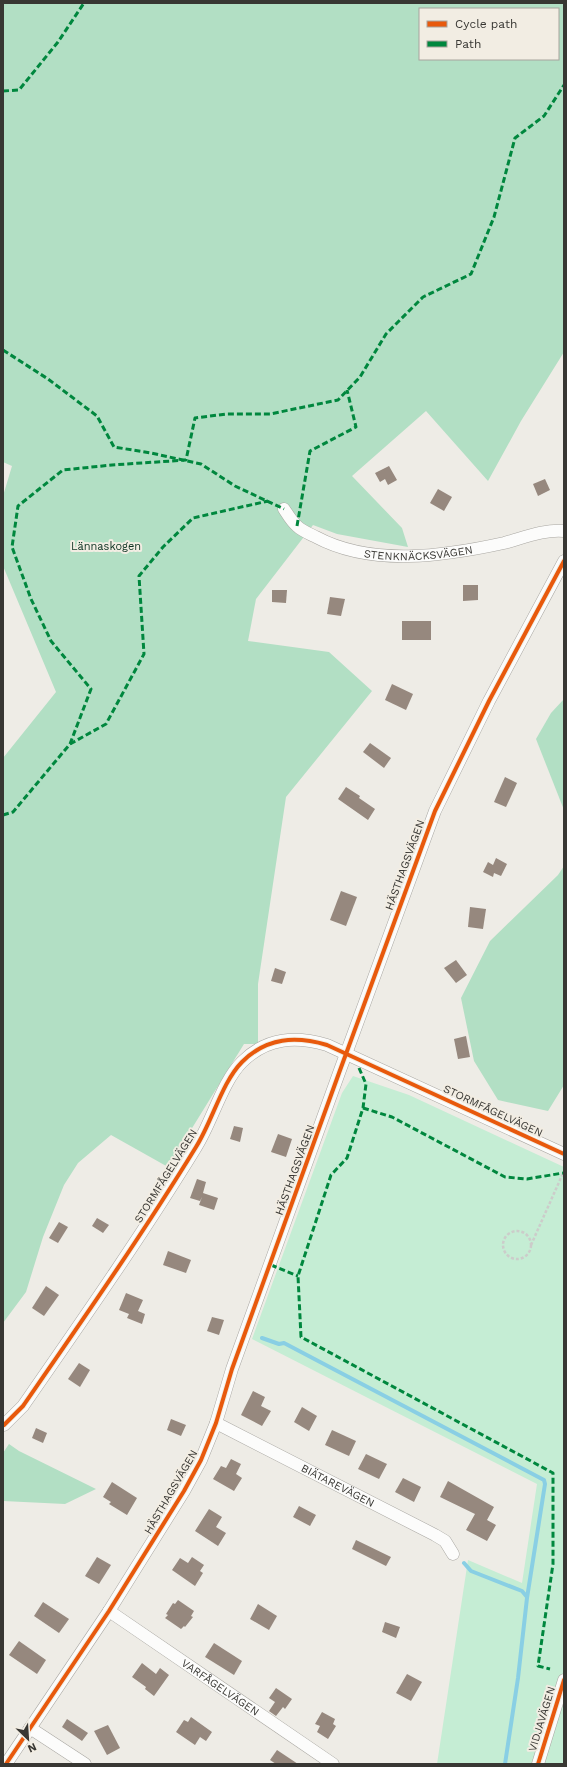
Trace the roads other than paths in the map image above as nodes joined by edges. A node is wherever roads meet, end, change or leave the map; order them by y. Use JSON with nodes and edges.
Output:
{"nodes":[{"id":1,"x":284,"y":509,"type":"dead end"},
{"id":2,"x":564,"y":531,"type":"edge"},
{"id":3,"x":564,"y":561,"type":"edge"},
{"id":4,"x":346,"y":1054,"type":"junction"},
{"id":5,"x":564,"y":1154,"type":"edge"},
{"id":6,"x":216,"y":1423,"type":"junction"},
{"id":7,"x":4,"y":1425,"type":"edge"},
{"id":8,"x":453,"y":1554,"type":"dead end"},
{"id":9,"x":108,"y":1610,"type":"junction"},
{"id":10,"x":564,"y":1680,"type":"edge"},
{"id":11,"x":30,"y":1728,"type":"junction"},
{"id":12,"x":6,"y":1764,"type":"edge"},
{"id":13,"x":85,"y":1764,"type":"edge"},
{"id":14,"x":333,"y":1764,"type":"edge"},
{"id":15,"x":538,"y":1764,"type":"edge"}],
"edges":[{"from":1,"to":2,"type":"street","name":"STENKNÄCKSVÄGEN"},
{"from":3,"to":4,"type":"street","name":"HÄSTHAGSVÄGEN"},
{"from":4,"to":5,"type":"street","name":"STORMFÅGELVÄGEN"},
{"from":4,"to":6,"type":"street","name":"HÄSTHAGSVÄGEN"},
{"from":4,"to":7,"type":"street","name":"STORMFÅGELVÄGEN"},
{"from":6,"to":8,"type":"street","name":"BIÄTAREVÄGEN"},
{"from":6,"to":9,"type":"street","name":"HÄSTHAGSVÄGEN"},
{"from":9,"to":11,"type":"street","name":"HÄSTHAGSVÄGEN"},
{"from":9,"to":14,"type":"street","name":"VARFÅGELVÄGEN"},
{"from":10,"to":15,"type":"street","name":"VIDJAVÄGEN"},
{"from":11,"to":12,"type":"street","name":"HÄSTHAGSVÄGEN"},
{"from":11,"to":13,"type":"street"}]}
